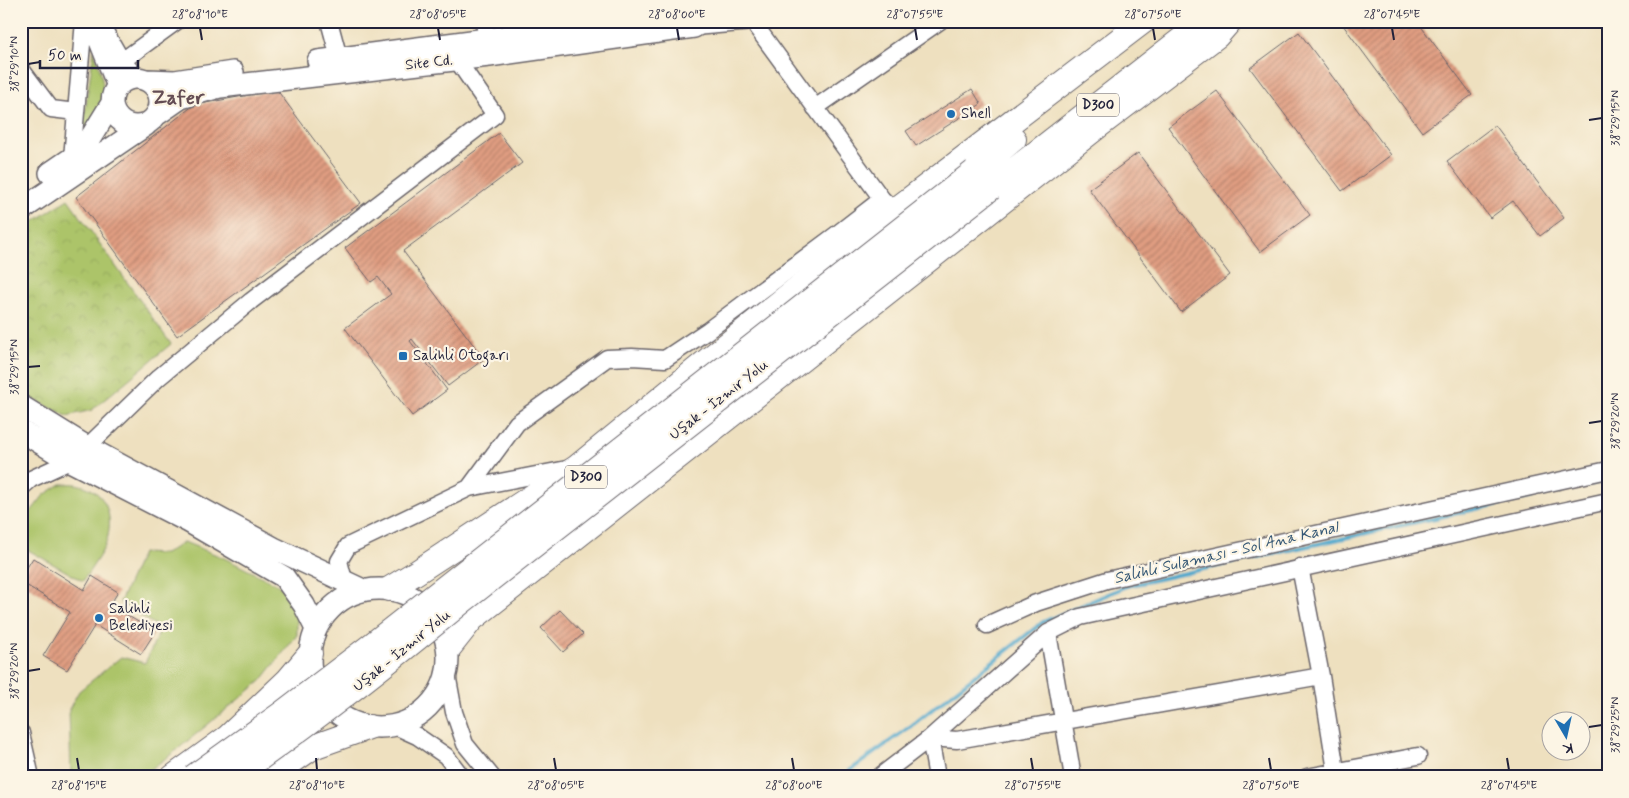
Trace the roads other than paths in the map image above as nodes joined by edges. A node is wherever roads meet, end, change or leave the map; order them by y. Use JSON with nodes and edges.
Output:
{"nodes":[{"id":1,"x":85,"y":21,"type":"edge"},
{"id":2,"x":99,"y":21,"type":"edge"},
{"id":3,"x":177,"y":21,"type":"edge"},
{"id":4,"x":329,"y":21,"type":"edge"},
{"id":5,"x":625,"y":21,"type":"edge"},
{"id":6,"x":940,"y":21,"type":"edge"},
{"id":7,"x":1144,"y":21,"type":"edge"},
{"id":8,"x":1162,"y":21,"type":"edge"},
{"id":9,"x":1205,"y":21,"type":"edge"},
{"id":10,"x":1230,"y":21,"type":"edge"},
{"id":11,"x":752,"y":22,"type":"edge"},
{"id":12,"x":699,"y":24,"type":"edge"},
{"id":13,"x":486,"y":39,"type":"edge"},
{"id":14,"x":339,"y":58,"type":"junction"},
{"id":15,"x":457,"y":60,"type":"junction"},
{"id":16,"x":122,"y":61,"type":"junction"},
{"id":17,"x":21,"y":70,"type":"edge"},
{"id":18,"x":127,"y":86,"type":"junction"},
{"id":19,"x":815,"y":108,"type":"junction"},
{"id":20,"x":76,"y":112,"type":"junction"},
{"id":21,"x":152,"y":119,"type":"junction"},
{"id":22,"x":72,"y":158,"type":"junction"},
{"id":23,"x":21,"y":193,"type":"edge"},
{"id":24,"x":888,"y":205,"type":"junction"},
{"id":25,"x":21,"y":210,"type":"edge"},
{"id":26,"x":21,"y":406,"type":"edge"},
{"id":27,"x":21,"y":431,"type":"edge"},
{"id":28,"x":87,"y":447,"type":"junction"},
{"id":29,"x":70,"y":461,"type":"junction"},
{"id":30,"x":577,"y":467,"type":"junction"},
{"id":31,"x":1608,"y":470,"type":"edge"},
{"id":32,"x":21,"y":488,"type":"edge"},
{"id":33,"x":469,"y":488,"type":"junction"},
{"id":34,"x":1608,"y":501,"type":"edge"},
{"id":35,"x":1300,"y":568,"type":"junction"},
{"id":36,"x":344,"y":580,"type":"junction"},
{"id":37,"x":389,"y":589,"type":"junction"},
{"id":38,"x":363,"y":590,"type":"junction"},
{"id":39,"x":987,"y":625,"type":"dead end"},
{"id":40,"x":316,"y":629,"type":"junction"},
{"id":41,"x":1048,"y":633,"type":"junction"},
{"id":42,"x":448,"y":648,"type":"junction"},
{"id":43,"x":310,"y":654,"type":"junction"},
{"id":44,"x":447,"y":674,"type":"junction"},
{"id":45,"x":1321,"y":676,"type":"junction"},
{"id":46,"x":1064,"y":721,"type":"junction"},
{"id":47,"x":369,"y":726,"type":"junction"},
{"id":48,"x":395,"y":726,"type":"junction"},
{"id":49,"x":21,"y":733,"type":"edge"},
{"id":50,"x":930,"y":738,"type":"junction"},
{"id":51,"x":1418,"y":756,"type":"dead end"},
{"id":52,"x":1336,"y":775,"type":"edge"},
{"id":53,"x":31,"y":777,"type":"edge"},
{"id":54,"x":173,"y":777,"type":"edge"},
{"id":55,"x":194,"y":777,"type":"edge"},
{"id":56,"x":233,"y":777,"type":"edge"},
{"id":57,"x":270,"y":777,"type":"edge"},
{"id":58,"x":462,"y":777,"type":"edge"},
{"id":59,"x":492,"y":777,"type":"edge"},
{"id":60,"x":880,"y":777,"type":"edge"},
{"id":61,"x":937,"y":777,"type":"edge"},
{"id":62,"x":1073,"y":777,"type":"edge"},
{"id":63,"x":1307,"y":777,"type":"edge"}],
"edges":[{"from":1,"to":18,"type":"street"},
{"from":1,"to":20,"type":"street"},
{"from":2,"to":16,"type":"street"},
{"from":3,"to":16,"type":"street"},
{"from":4,"to":14,"type":"street"},
{"from":5,"to":13,"type":"main road","name":"Site Cd."},
{"from":6,"to":19,"type":"street"},
{"from":7,"to":24,"type":"highway"},
{"from":8,"to":55,"type":"highway","name":"Uşak - İzmir Yolu","number":"D300","bridge":true},
{"from":9,"to":56,"type":"highway","name":"Uşak - İzmir Yolu","number":"D300","bridge":true},
{"from":10,"to":42,"type":"highway"},
{"from":11,"to":12,"type":"street"},
{"from":11,"to":19,"type":"street"},
{"from":12,"to":13,"type":"main road","name":"Site Cd."},
{"from":13,"to":14,"type":"main road","name":"Site Cd."},
{"from":13,"to":15,"type":"main road","name":"Site Cd."},
{"from":14,"to":18,"type":"main road","name":"Site Cd."},
{"from":15,"to":21,"type":"main road","name":"Site Cd."},
{"from":15,"to":28,"type":"street"},
{"from":16,"to":18,"type":"street"},
{"from":17,"to":20,"type":"street"},
{"from":18,"to":21,"type":"main road"},
{"from":18,"to":21,"type":"main road"},
{"from":18,"to":22,"type":"main road"},
{"from":19,"to":24,"type":"street"},
{"from":20,"to":22,"type":"street"},
{"from":21,"to":25,"type":"main road","name":"Site Cd."},
{"from":22,"to":23,"type":"main road"},
{"from":24,"to":30,"type":"highway"},
{"from":24,"to":33,"type":"street"},
{"from":26,"to":28,"type":"main road"},
{"from":27,"to":29,"type":"main road"},
{"from":28,"to":29,"type":"street"},
{"from":28,"to":36,"type":"main road"},
{"from":29,"to":32,"type":"street"},
{"from":29,"to":40,"type":"main road"},
{"from":30,"to":33,"type":"street"},
{"from":30,"to":37,"type":"highway"},
{"from":31,"to":39,"type":"street"},
{"from":33,"to":36,"type":"street"},
{"from":34,"to":35,"type":"street"},
{"from":35,"to":41,"type":"street"},
{"from":35,"to":45,"type":"street"},
{"from":36,"to":38,"type":"main road"},
{"from":37,"to":38,"type":"main road"},
{"from":37,"to":42,"type":"main road"},
{"from":38,"to":40,"type":"main road"},
{"from":40,"to":43,"type":"main road"},
{"from":41,"to":46,"type":"street"},
{"from":41,"to":50,"type":"street"},
{"from":42,"to":44,"type":"main road"},
{"from":43,"to":47,"type":"main road"},
{"from":43,"to":54,"type":"highway"},
{"from":44,"to":48,"type":"main road"},
{"from":44,"to":59,"type":"street"},
{"from":45,"to":46,"type":"street"},
{"from":45,"to":52,"type":"street"},
{"from":46,"to":50,"type":"street"},
{"from":46,"to":62,"type":"street"},
{"from":47,"to":48,"type":"main road"},
{"from":47,"to":57,"type":"highway"},
{"from":48,"to":58,"type":"street"},
{"from":49,"to":53,"type":"street"},
{"from":50,"to":60,"type":"street"},
{"from":50,"to":61,"type":"street"},
{"from":51,"to":52,"type":"street"},
{"from":52,"to":63,"type":"street"}]}
